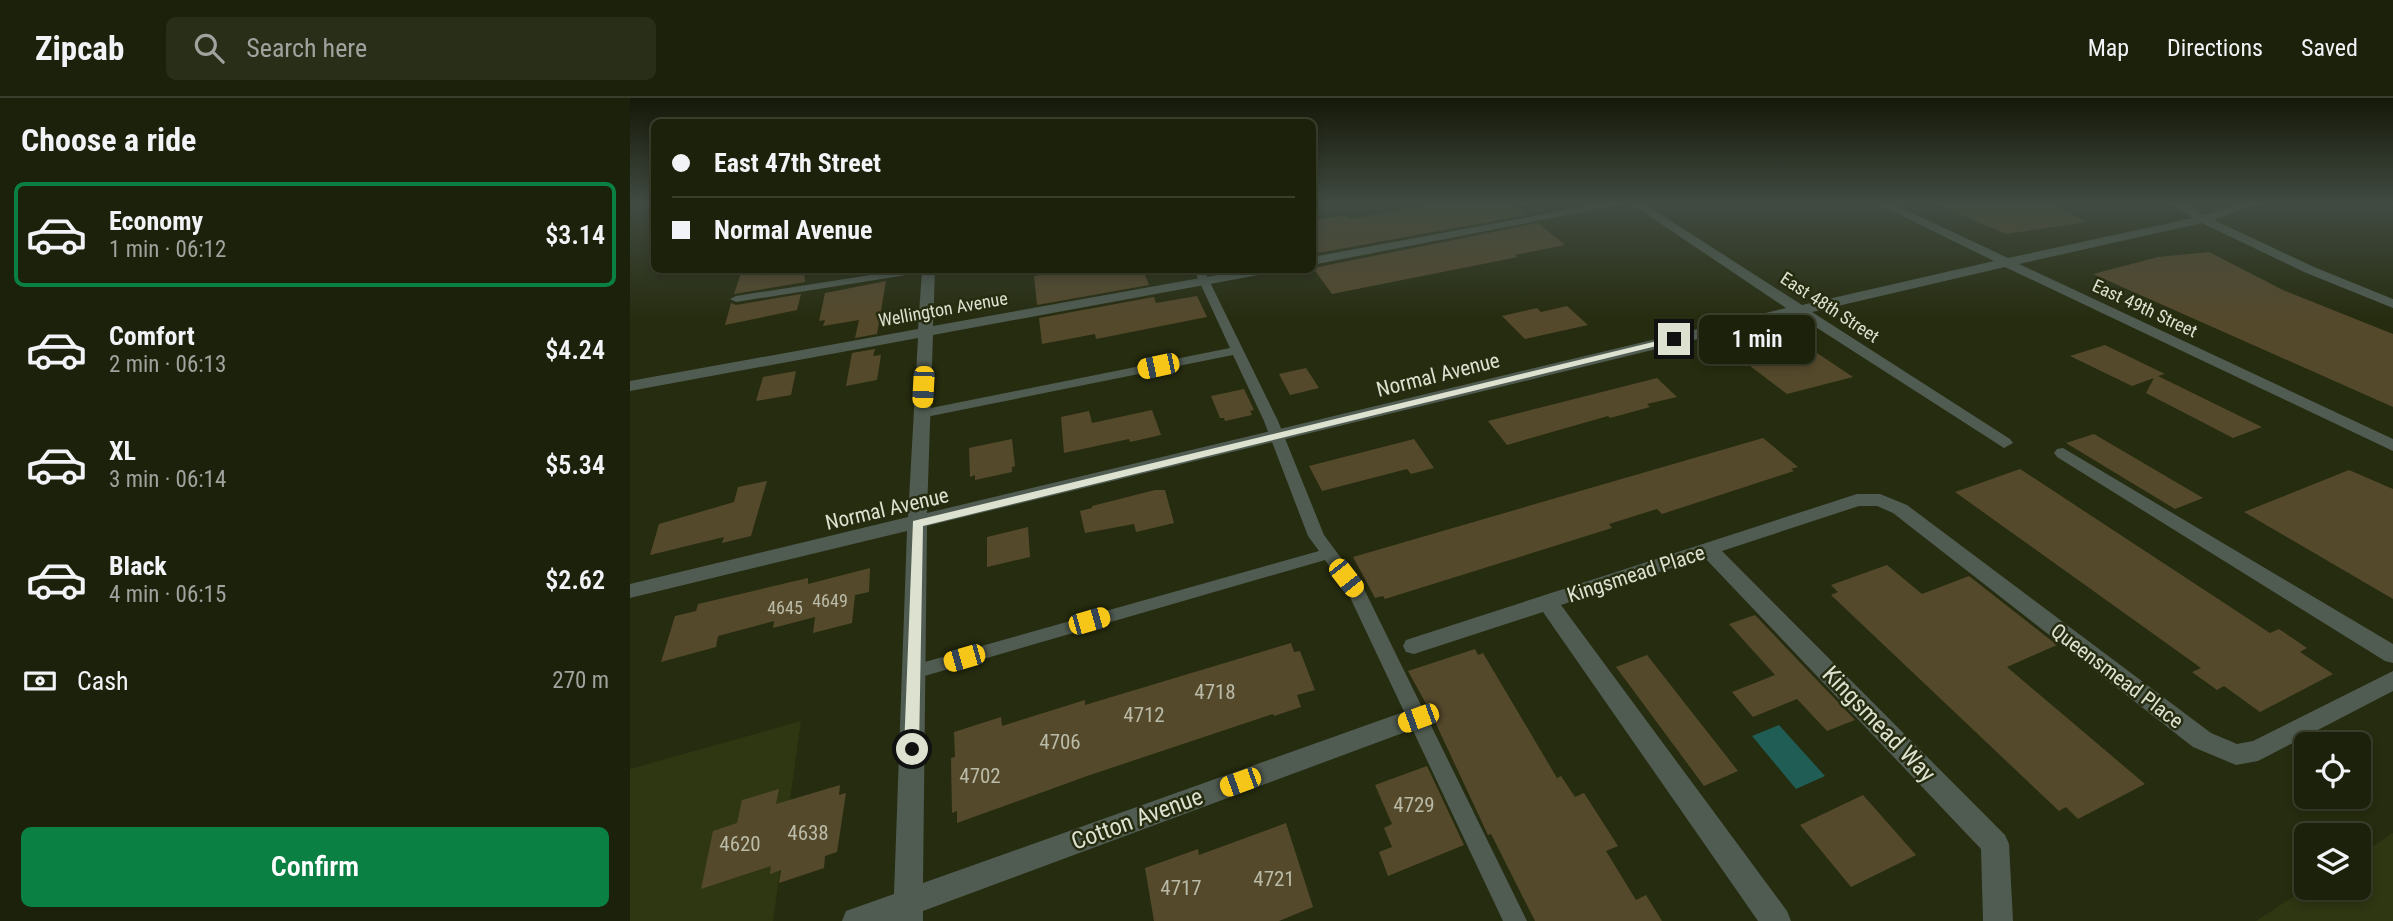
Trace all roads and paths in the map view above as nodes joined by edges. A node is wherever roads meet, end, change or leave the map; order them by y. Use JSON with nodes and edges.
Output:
{"nodes":[{"id":1,"x":1417,"y":241,"type":"edge"},
{"id":2,"x":1695,"y":241,"type":"edge"},
{"id":3,"x":1960,"y":241,"type":"edge"},
{"id":4,"x":2105,"y":241,"type":"edge"},
{"id":5,"x":2248,"y":241,"type":"edge"},
{"id":6,"x":1316,"y":260,"type":"edge"},
{"id":7,"x":2005,"y":263,"type":"junction"},
{"id":8,"x":900,"y":273,"type":"edge"},
{"id":9,"x":928,"y":273,"type":"edge"},
{"id":10,"x":1227,"y":273,"type":"edge"},
{"id":11,"x":1202,"y":275,"type":"edge"},
{"id":12,"x":736,"y":299,"type":"dead end"},
{"id":13,"x":2393,"y":304,"type":"edge"},
{"id":14,"x":1801,"y":310,"type":"junction"},
{"id":15,"x":925,"y":332,"type":"junction"},
{"id":16,"x":1237,"y":350,"type":"junction"},
{"id":17,"x":630,"y":386,"type":"edge"},
{"id":18,"x":921,"y":414,"type":"junction"},
{"id":19,"x":1275,"y":436,"type":"junction"},
{"id":20,"x":2004,"y":443,"type":"dead end"},
{"id":21,"x":2393,"y":446,"type":"edge"},
{"id":22,"x":2063,"y":453,"type":"dead end"},
{"id":23,"x":1857,"y":500,"type":"joint"},
{"id":24,"x":917,"y":523,"type":"junction"},
{"id":25,"x":1709,"y":550,"type":"junction"},
{"id":26,"x":1329,"y":554,"type":"junction"},
{"id":27,"x":630,"y":591,"type":"edge"},
{"id":28,"x":1548,"y":603,"type":"junction"},
{"id":29,"x":1414,"y":646,"type":"dead end"},
{"id":30,"x":2393,"y":655,"type":"edge"},
{"id":31,"x":914,"y":673,"type":"junction"},
{"id":32,"x":2393,"y":680,"type":"edge"},
{"id":33,"x":1418,"y":718,"type":"junction"},
{"id":34,"x":908,"y":912,"type":"edge"},
{"id":35,"x":857,"y":921,"type":"edge"},
{"id":36,"x":1514,"y":921,"type":"edge"},
{"id":37,"x":1776,"y":921,"type":"edge"},
{"id":38,"x":1998,"y":921,"type":"edge"}],
"edges":[{"from":1,"to":6,"type":"street"},
{"from":2,"to":14,"type":"street","name":"East 48th Street"},
{"from":3,"to":7,"type":"street","name":"East 49th Street"},
{"from":4,"to":7,"type":"street","name":"Normal Avenue"},
{"from":5,"to":13,"type":"street"},
{"from":7,"to":14,"type":"street","name":"Normal Avenue"},
{"from":7,"to":21,"type":"street","name":"East 49th Street"},
{"from":8,"to":12,"type":"lane"},
{"from":9,"to":15,"type":"street"},
{"from":10,"to":11,"type":"street","name":"Wellington Avenue"},
{"from":11,"to":15,"type":"street","name":"Wellington Avenue"},
{"from":11,"to":16,"type":"lane"},
{"from":14,"to":19,"type":"street","name":"Normal Avenue"},
{"from":14,"to":20,"type":"street","name":"East 48th Street"},
{"from":15,"to":17,"type":"street","name":"Wellington Avenue"},
{"from":15,"to":18,"type":"street"},
{"from":16,"to":18,"type":"lane"},
{"from":16,"to":19,"type":"lane"},
{"from":18,"to":24,"type":"street"},
{"from":19,"to":24,"type":"street","name":"Normal Avenue"},
{"from":19,"to":26,"type":"lane"},
{"from":22,"to":30,"type":"street"},
{"from":23,"to":25,"type":"street","name":"Kingsmead Place"},
{"from":23,"to":32,"type":"street","name":"Queensmead Place"},
{"from":24,"to":27,"type":"street","name":"Normal Avenue"},
{"from":24,"to":31,"type":"street"},
{"from":25,"to":28,"type":"street","name":"Kingsmead Place"},
{"from":25,"to":38,"type":"street","name":"Kingsmead Way"},
{"from":26,"to":31,"type":"lane"},
{"from":26,"to":33,"type":"lane"},
{"from":28,"to":29,"type":"street","name":"Kingsmead Place"},
{"from":28,"to":37,"type":"street"},
{"from":31,"to":34,"type":"street"},
{"from":33,"to":34,"type":"street","name":"Cotton Avenue"},
{"from":33,"to":36,"type":"lane"},
{"from":34,"to":35,"type":"street","name":"Cotton Avenue"}]}
